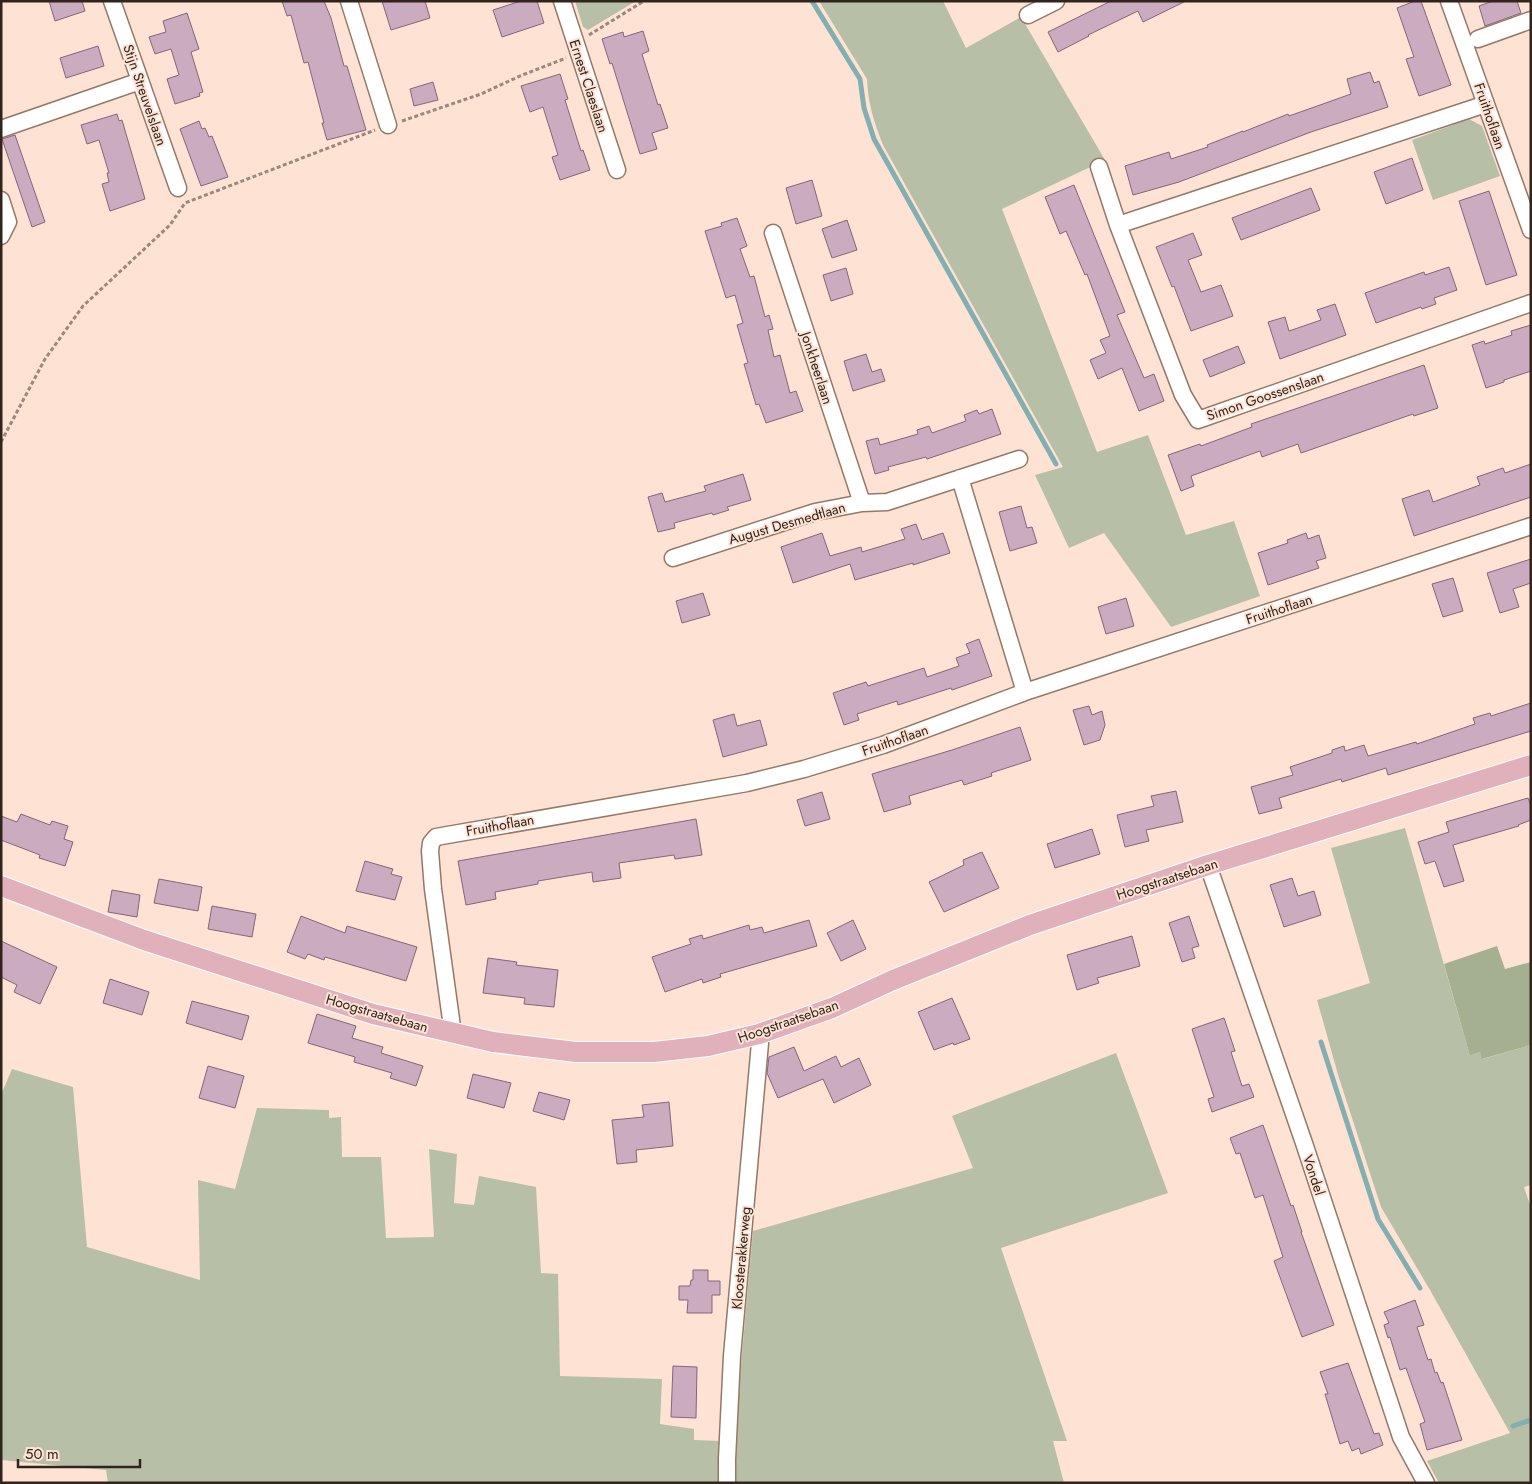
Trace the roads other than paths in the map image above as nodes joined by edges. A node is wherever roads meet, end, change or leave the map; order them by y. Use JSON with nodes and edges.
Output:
{"nodes":[{"id":1,"x":112,"y":1,"type":"edge"},
{"id":2,"x":349,"y":1,"type":"edge"},
{"id":3,"x":562,"y":1,"type":"edge"},
{"id":4,"x":1056,"y":1,"type":"edge"},
{"id":5,"x":1450,"y":1,"type":"edge"},
{"id":6,"x":1028,"y":15,"type":"dead end"},
{"id":7,"x":1531,"y":20,"type":"edge"},
{"id":8,"x":1478,"y":39,"type":"dead end"},
{"id":9,"x":140,"y":81,"type":"junction"},
{"id":10,"x":1486,"y":104,"type":"junction"},
{"id":11,"x":388,"y":125,"type":"dead end"},
{"id":12,"x":1,"y":130,"type":"edge"},
{"id":13,"x":1099,"y":167,"type":"dead end"},
{"id":14,"x":617,"y":170,"type":"dead end"},
{"id":15,"x":178,"y":188,"type":"dead end"},
{"id":16,"x":1,"y":200,"type":"edge"},
{"id":17,"x":1118,"y":225,"type":"junction"},
{"id":18,"x":1531,"y":230,"type":"edge"},
{"id":19,"x":773,"y":233,"type":"dead end"},
{"id":20,"x":1,"y":236,"type":"edge"},
{"id":21,"x":1531,"y":303,"type":"edge"},
{"id":22,"x":1018,"y":459,"type":"dead end"},
{"id":23,"x":960,"y":478,"type":"junction"},
{"id":24,"x":862,"y":503,"type":"junction"},
{"id":25,"x":1531,"y":526,"type":"edge"},
{"id":26,"x":673,"y":558,"type":"dead end"},
{"id":27,"x":1025,"y":692,"type":"junction"},
{"id":28,"x":1531,"y":766,"type":"edge"},
{"id":29,"x":1208,"y":865,"type":"junction"},
{"id":30,"x":1,"y":886,"type":"edge"},
{"id":31,"x":454,"y":1034,"type":"junction"},
{"id":32,"x":759,"y":1034,"type":"junction"},
{"id":33,"x":727,"y":1483,"type":"edge"},
{"id":34,"x":1426,"y":1483,"type":"edge"}],
"edges":[{"from":1,"to":9,"type":"street","name":"Stijn Streuvelslaan"},
{"from":2,"to":11,"type":"street"},
{"from":3,"to":14,"type":"street","name":"Ernest Claeslaan"},
{"from":4,"to":6,"type":"street"},
{"from":5,"to":10,"type":"street","name":"Fruithoflaan"},
{"from":7,"to":8,"type":"street"},
{"from":9,"to":12,"type":"street"},
{"from":9,"to":15,"type":"street","name":"Stijn Streuvelslaan"},
{"from":10,"to":17,"type":"street"},
{"from":10,"to":18,"type":"street","name":"Fruithoflaan"},
{"from":13,"to":17,"type":"street","name":"Simon Goossenslaan"},
{"from":16,"to":20,"type":"street"},
{"from":17,"to":21,"type":"street","name":"Simon Goossenslaan"},
{"from":19,"to":24,"type":"street","name":"Jonkheerlaan"},
{"from":22,"to":23,"type":"street","name":"August Desmedtlaan"},
{"from":23,"to":24,"type":"street","name":"August Desmedtlaan"},
{"from":23,"to":27,"type":"street"},
{"from":24,"to":26,"type":"street","name":"August Desmedtlaan"},
{"from":25,"to":27,"type":"street","name":"Fruithoflaan"},
{"from":27,"to":31,"type":"street","name":"Fruithoflaan"},
{"from":28,"to":29,"type":"main road","name":"Hoogstraatsebaan"},
{"from":29,"to":32,"type":"main road","name":"Hoogstraatsebaan"},
{"from":29,"to":34,"type":"street","name":"Vondel"},
{"from":30,"to":31,"type":"main road","name":"Hoogstraatsebaan"},
{"from":31,"to":32,"type":"main road","name":"Hoogstraatsebaan"},
{"from":32,"to":33,"type":"street","name":"Kloosterakkerweg"}]}
